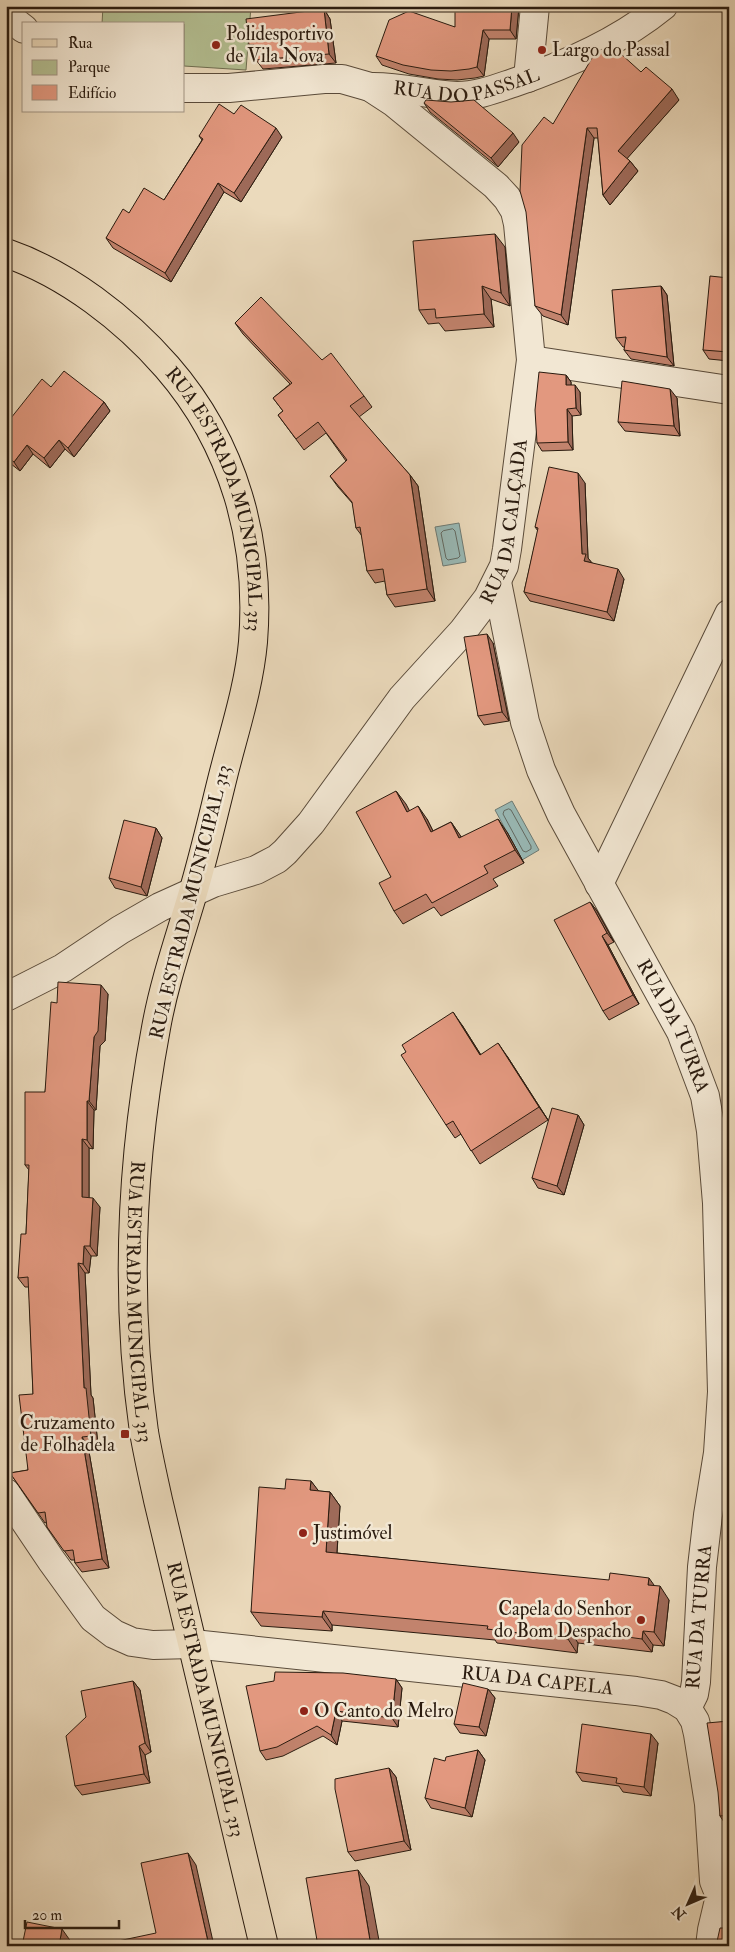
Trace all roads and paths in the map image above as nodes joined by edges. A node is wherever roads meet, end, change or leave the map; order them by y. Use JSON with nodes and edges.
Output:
{"nodes":[{"id":1,"x":535,"y":6,"type":"edge"},
{"id":2,"x":663,"y":6,"type":"edge"},
{"id":3,"x":6,"y":15,"type":"edge"},
{"id":4,"x":22,"y":27,"type":"edge"},
{"id":5,"x":528,"y":78,"type":"junction"},
{"id":6,"x":370,"y":87,"type":"junction"},
{"id":7,"x":185,"y":88,"type":"edge"},
{"id":8,"x":6,"y":254,"type":"edge"},
{"id":9,"x":531,"y":360,"type":"junction"},
{"id":10,"x":729,"y":390,"type":"edge"},
{"id":11,"x":498,"y":582,"type":"junction"},
{"id":12,"x":729,"y":614,"type":"edge"},
{"id":13,"x":599,"y":884,"type":"junction"},
{"id":14,"x":194,"y":892,"type":"junction"},
{"id":15,"x":6,"y":997,"type":"edge"},
{"id":16,"x":6,"y":1493,"type":"edge"},
{"id":17,"x":193,"y":1644,"type":"junction"},
{"id":18,"x":687,"y":1708,"type":"junction"},
{"id":19,"x":725,"y":1901,"type":"edge"},
{"id":20,"x":264,"y":1946,"type":"edge"},
{"id":21,"x":710,"y":1946,"type":"edge"}],
"edges":[{"from":1,"to":5,"type":"street"},
{"from":2,"to":5,"type":"street","name":"RUA DO PASSAL"},
{"from":3,"to":4,"type":"street"},
{"from":5,"to":6,"type":"street","name":"RUA DO PASSAL"},
{"from":6,"to":7,"type":"street"},
{"from":6,"to":9,"type":"street","name":"RUA DA CALÇADA"},
{"from":8,"to":14,"type":"main road","name":"RUA ESTRADA MUNICIPAL 313"},
{"from":9,"to":10,"type":"street"},
{"from":9,"to":11,"type":"street","name":"RUA DA CALÇADA"},
{"from":11,"to":13,"type":"street","name":"RUA DA TURRA"},
{"from":11,"to":14,"type":"street","name":"RUA DA CALÇADA"},
{"from":12,"to":13,"type":"street"},
{"from":13,"to":18,"type":"street","name":"RUA DA TURRA"},
{"from":14,"to":15,"type":"street","name":"RUA DA CALÇADA"},
{"from":14,"to":17,"type":"main road","name":"RUA ESTRADA MUNICIPAL 313"},
{"from":16,"to":17,"type":"street","name":"RUA DA CAPELA"},
{"from":17,"to":18,"type":"street","name":"RUA DA CAPELA"},
{"from":17,"to":20,"type":"main road","name":"RUA ESTRADA MUNICIPAL 313"},
{"from":18,"to":19,"type":"street"},
{"from":19,"to":21,"type":"street"}]}
